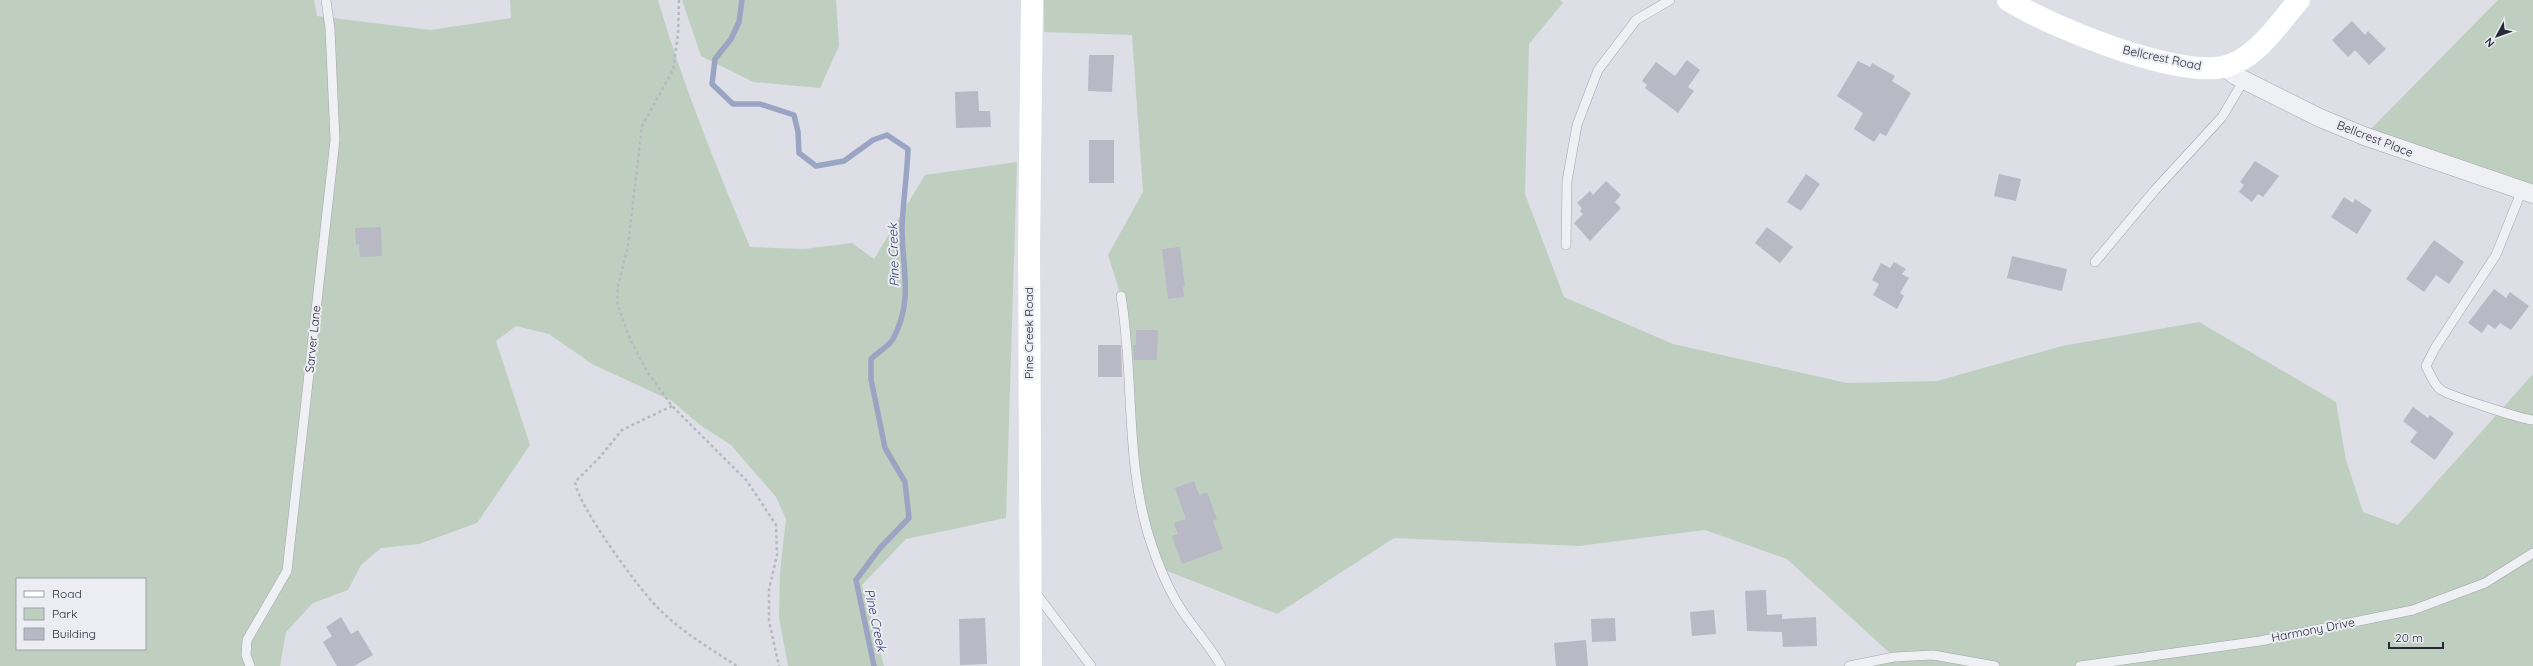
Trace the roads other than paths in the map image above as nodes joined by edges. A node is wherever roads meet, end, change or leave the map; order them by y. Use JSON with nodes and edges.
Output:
{"nodes":[{"id":1,"x":326,"y":0,"type":"edge"},
{"id":2,"x":1032,"y":0,"type":"edge"},
{"id":3,"x":1670,"y":0,"type":"edge"},
{"id":4,"x":2008,"y":0,"type":"edge"},
{"id":5,"x":2299,"y":0,"type":"edge"},
{"id":6,"x":2224,"y":67,"type":"junction"},
{"id":7,"x":2244,"y":80,"type":"junction"},
{"id":8,"x":2527,"y":192,"type":"edge"},
{"id":9,"x":1566,"y":245,"type":"dead end"},
{"id":10,"x":2095,"y":262,"type":"dead end"},
{"id":11,"x":1121,"y":296,"type":"dead end"},
{"id":12,"x":2533,"y":420,"type":"edge"},
{"id":13,"x":2533,"y":553,"type":"edge"},
{"id":14,"x":1030,"y":586,"type":"junction"},
{"id":15,"x":250,"y":666,"type":"edge"},
{"id":16,"x":1031,"y":666,"type":"edge"},
{"id":17,"x":1091,"y":666,"type":"edge"},
{"id":18,"x":1221,"y":666,"type":"edge"},
{"id":19,"x":1849,"y":666,"type":"edge"},
{"id":20,"x":1995,"y":666,"type":"edge"},
{"id":21,"x":2080,"y":666,"type":"edge"}],
"edges":[{"from":1,"to":15,"type":"lane","name":"Sarver Lane"},
{"from":2,"to":14,"type":"street","name":"Pine Creek Road"},
{"from":3,"to":9,"type":"lane"},
{"from":4,"to":6,"type":"street","name":"Bellcrest Road"},
{"from":5,"to":6,"type":"street","name":"Bellcrest Road"},
{"from":6,"to":7,"type":"street","name":"Bellcrest Place"},
{"from":7,"to":8,"type":"street","name":"Bellcrest Place"},
{"from":7,"to":10,"type":"lane"},
{"from":8,"to":12,"type":"lane"},
{"from":11,"to":18,"type":"lane"},
{"from":13,"to":21,"type":"lane","name":"Harmony Drive"},
{"from":14,"to":16,"type":"street","name":"Pine Creek Road"},
{"from":14,"to":17,"type":"lane"},
{"from":19,"to":20,"type":"lane"}]}
